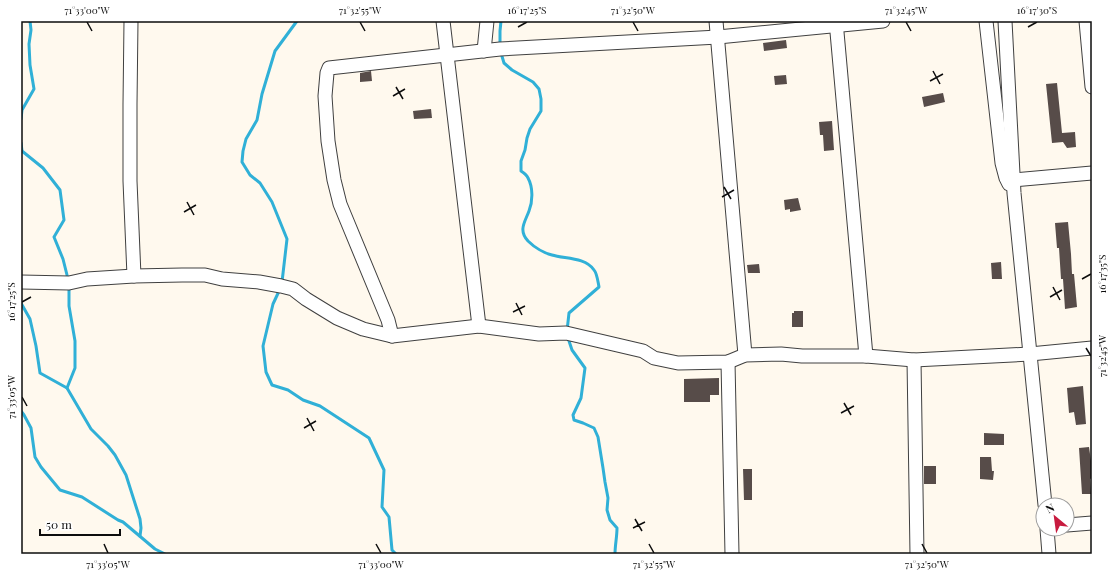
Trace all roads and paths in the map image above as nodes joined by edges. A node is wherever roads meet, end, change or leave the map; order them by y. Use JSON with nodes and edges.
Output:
{"nodes":[{"id":1,"x":132,"y":21,"type":"edge"},
{"id":2,"x":443,"y":21,"type":"edge"},
{"id":3,"x":487,"y":21,"type":"edge"},
{"id":4,"x":716,"y":21,"type":"edge"},
{"id":5,"x":883,"y":21,"type":"edge"},
{"id":6,"x":986,"y":21,"type":"edge"},
{"id":7,"x":1005,"y":21,"type":"edge"},
{"id":8,"x":1086,"y":21,"type":"edge"},
{"id":9,"x":836,"y":23,"type":"edge"},
{"id":10,"x":718,"y":37,"type":"junction"},
{"id":11,"x":484,"y":51,"type":"junction"},
{"id":12,"x":446,"y":55,"type":"junction"},
{"id":13,"x":1092,"y":87,"type":"edge"},
{"id":14,"x":1092,"y":173,"type":"edge"},
{"id":15,"x":1014,"y":187,"type":"junction"},
{"id":16,"x":134,"y":276,"type":"junction"},
{"id":17,"x":21,"y":282,"type":"edge"},
{"id":18,"x":479,"y":326,"type":"junction"},
{"id":19,"x":392,"y":336,"type":"junction"},
{"id":20,"x":1092,"y":348,"type":"edge"},
{"id":21,"x":1030,"y":354,"type":"junction"},
{"id":22,"x":745,"y":355,"type":"junction"},
{"id":23,"x":866,"y":356,"type":"junction"},
{"id":24,"x":914,"y":360,"type":"junction"},
{"id":25,"x":728,"y":362,"type":"junction"},
{"id":26,"x":1044,"y":497,"type":"edge"},
{"id":27,"x":1092,"y":522,"type":"edge"},
{"id":28,"x":1075,"y":524,"type":"edge"},
{"id":29,"x":1048,"y":537,"type":"edge"},
{"id":30,"x":732,"y":554,"type":"edge"},
{"id":31,"x":917,"y":554,"type":"edge"},
{"id":32,"x":1049,"y":554,"type":"edge"}],
"edges":[{"from":1,"to":16,"type":"street"},
{"from":2,"to":12,"type":"street"},
{"from":3,"to":11,"type":"street"},
{"from":4,"to":10,"type":"street"},
{"from":5,"to":9,"type":"street"},
{"from":6,"to":15,"type":"street"},
{"from":7,"to":15,"type":"street"},
{"from":8,"to":13,"type":"street"},
{"from":9,"to":10,"type":"street"},
{"from":9,"to":23,"type":"street"},
{"from":10,"to":11,"type":"street"},
{"from":10,"to":22,"type":"street"},
{"from":11,"to":12,"type":"street"},
{"from":12,"to":18,"type":"street"},
{"from":12,"to":19,"type":"street"},
{"from":14,"to":15,"type":"street"},
{"from":15,"to":21,"type":"street"},
{"from":16,"to":17,"type":"street"},
{"from":16,"to":19,"type":"street"},
{"from":18,"to":19,"type":"street"},
{"from":18,"to":25,"type":"street"},
{"from":20,"to":21,"type":"street"},
{"from":21,"to":24,"type":"street"},
{"from":21,"to":26,"type":"street"},
{"from":22,"to":23,"type":"street"},
{"from":22,"to":25,"type":"street"},
{"from":23,"to":24,"type":"street"},
{"from":24,"to":31,"type":"street"},
{"from":25,"to":30,"type":"street"},
{"from":27,"to":28,"type":"street"},
{"from":29,"to":32,"type":"street"}]}
